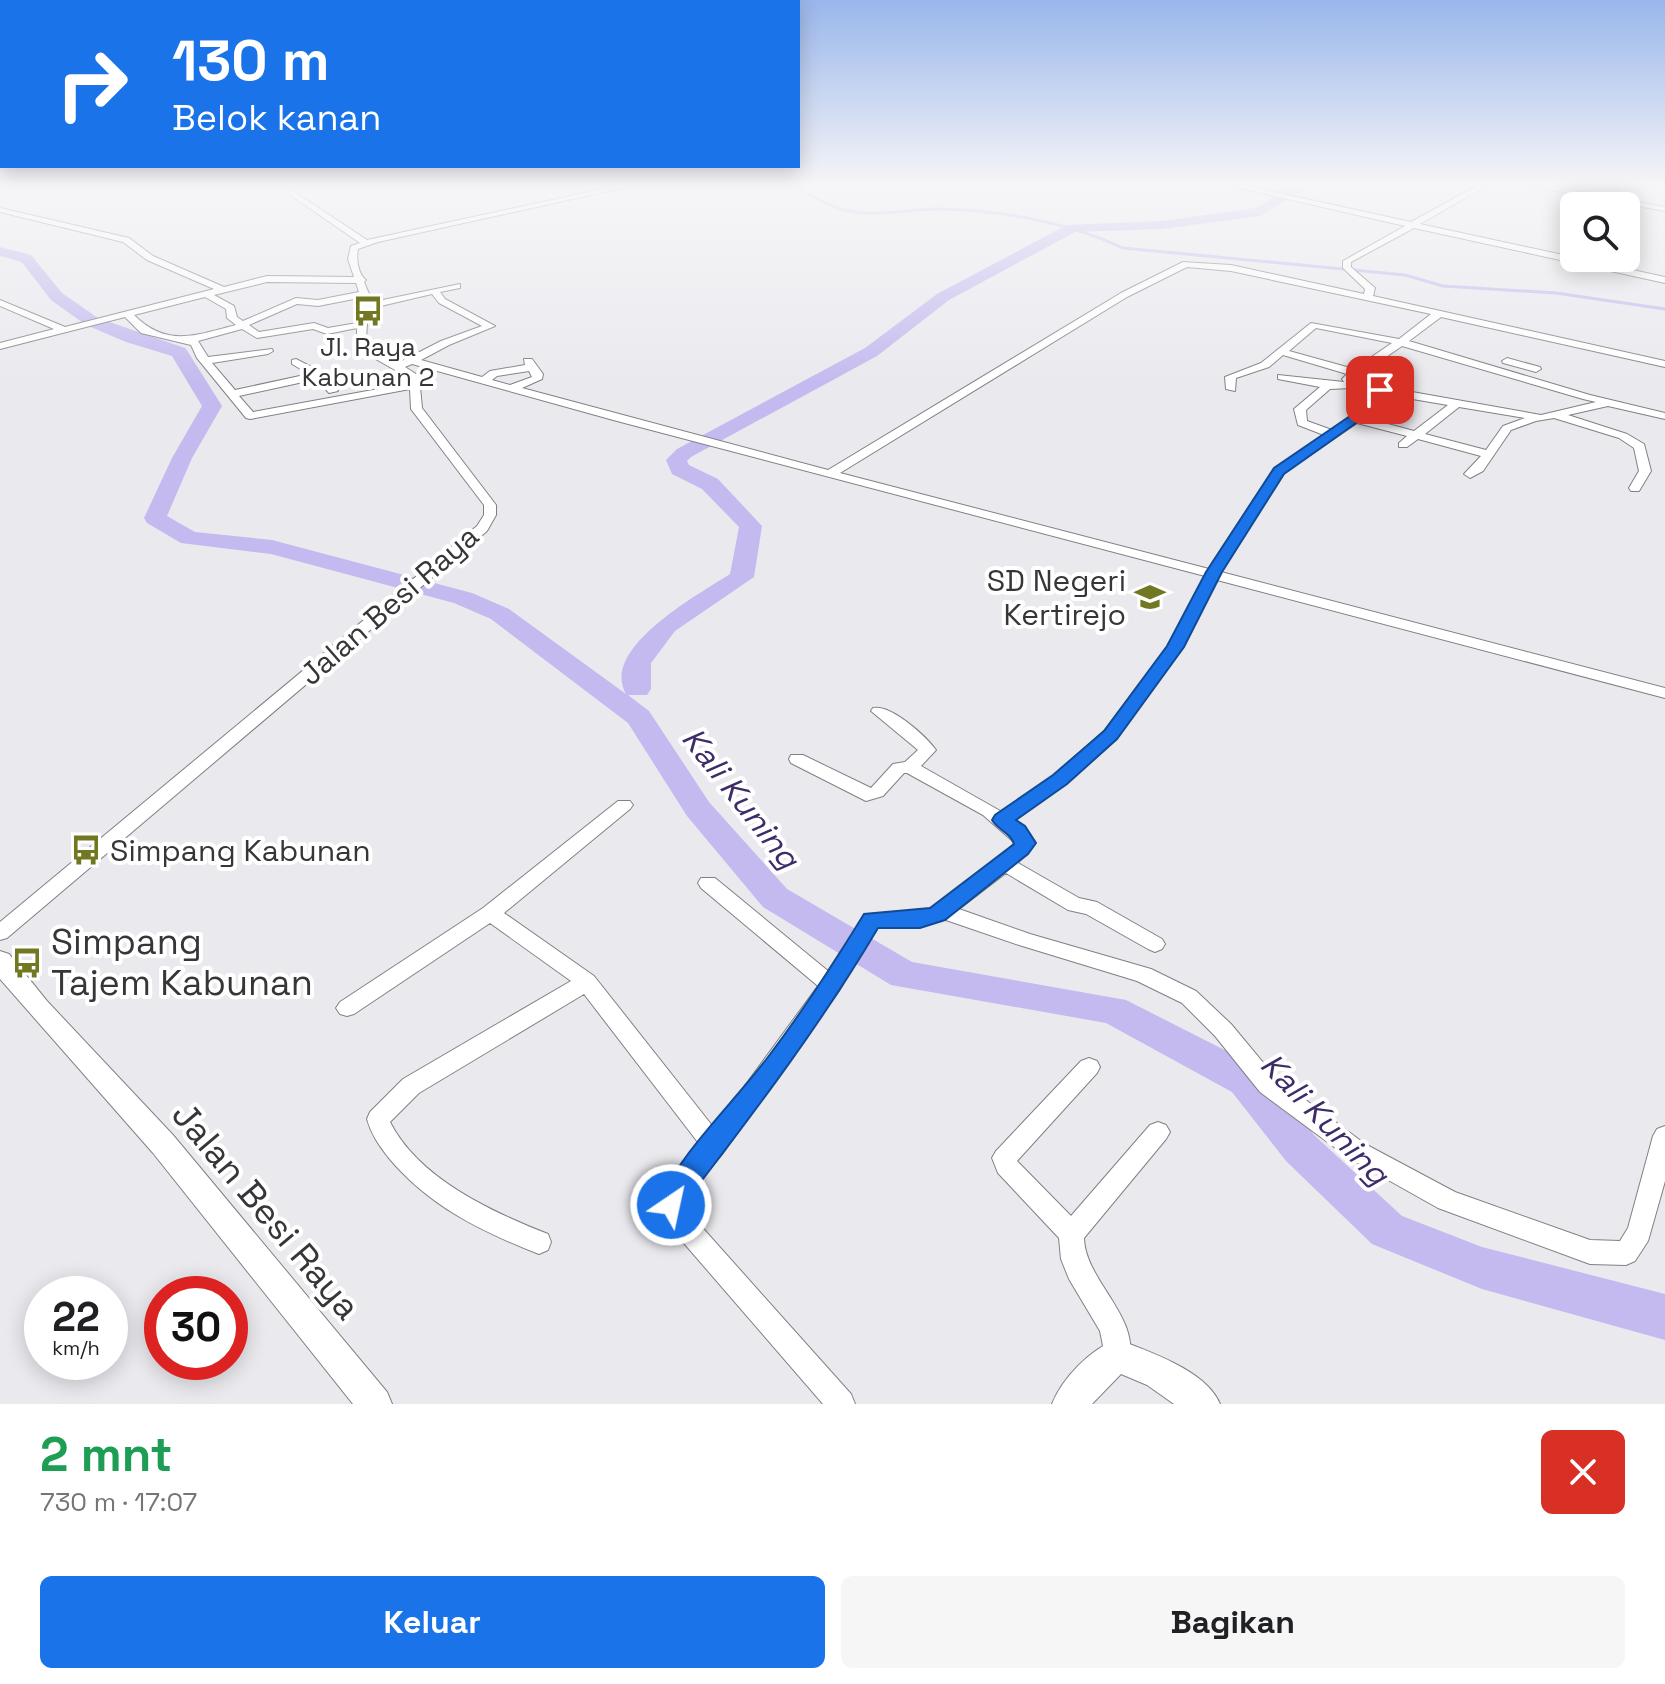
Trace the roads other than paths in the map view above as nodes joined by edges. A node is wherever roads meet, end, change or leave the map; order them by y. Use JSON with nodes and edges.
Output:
{"nodes":[{"id":1,"x":142,"y":251,"type":"edge"},
{"id":2,"x":353,"y":251,"type":"edge"},
{"id":3,"x":1366,"y":251,"type":"edge"},
{"id":4,"x":1529,"y":251,"type":"edge"},
{"id":5,"x":284,"y":278,"type":"junction"},
{"id":6,"x":362,"y":280,"type":"junction"},
{"id":7,"x":1665,"y":280,"type":"edge"},
{"id":8,"x":457,"y":286,"type":"dead end"},
{"id":9,"x":269,"y":288,"type":"dead end"},
{"id":10,"x":223,"y":290,"type":"junction"},
{"id":11,"x":434,"y":291,"type":"junction"},
{"id":12,"x":206,"y":294,"type":"junction"},
{"id":13,"x":364,"y":294,"type":"junction"},
{"id":14,"x":1368,"y":298,"type":"junction"},
{"id":15,"x":0,"y":303,"type":"edge"},
{"id":16,"x":363,"y":307,"type":"junction"},
{"id":17,"x":127,"y":314,"type":"junction"},
{"id":18,"x":1438,"y":314,"type":"junction"},
{"id":19,"x":360,"y":325,"type":"junction"},
{"id":20,"x":242,"y":326,"type":"junction"},
{"id":21,"x":64,"y":330,"type":"junction"},
{"id":22,"x":1405,"y":339,"type":"junction"},
{"id":23,"x":186,"y":341,"type":"junction"},
{"id":24,"x":0,"y":346,"type":"edge"},
{"id":25,"x":268,"y":351,"type":"dead end"},
{"id":26,"x":1282,"y":352,"type":"junction"},
{"id":27,"x":205,"y":361,"type":"junction"},
{"id":28,"x":412,"y":361,"type":"junction"},
{"id":29,"x":296,"y":362,"type":"dead end"},
{"id":30,"x":1665,"y":364,"type":"edge"},
{"id":31,"x":398,"y":366,"type":"junction"},
{"id":32,"x":1536,"y":369,"type":"dead end"},
{"id":33,"x":319,"y":375,"type":"junction"},
{"id":34,"x":1282,"y":377,"type":"dead end"},
{"id":35,"x":1354,"y":379,"type":"junction"},
{"id":36,"x":483,"y":381,"type":"junction"},
{"id":37,"x":416,"y":385,"type":"junction"},
{"id":38,"x":1330,"y":385,"type":"junction"},
{"id":39,"x":512,"y":388,"type":"junction"},
{"id":40,"x":1231,"y":389,"type":"dead end"},
{"id":41,"x":1380,"y":390,"type":"junction"},
{"id":42,"x":333,"y":391,"type":"dead end"},
{"id":43,"x":232,"y":394,"type":"junction"},
{"id":44,"x":1588,"y":402,"type":"junction"},
{"id":45,"x":1457,"y":403,"type":"junction"},
{"id":46,"x":1558,"y":416,"type":"junction"},
{"id":47,"x":1665,"y":416,"type":"edge"},
{"id":48,"x":1541,"y":418,"type":"junction"},
{"id":49,"x":1355,"y":419,"type":"junction"},
{"id":50,"x":1333,"y":434,"type":"junction"},
{"id":51,"x":1416,"y":435,"type":"junction"},
{"id":52,"x":1403,"y":445,"type":"dead end"},
{"id":53,"x":1488,"y":454,"type":"junction"},
{"id":54,"x":833,"y":472,"type":"junction"},
{"id":55,"x":1470,"y":474,"type":"dead end"},
{"id":56,"x":1635,"y":488,"type":"dead end"},
{"id":57,"x":1214,"y":572,"type":"junction"},
{"id":58,"x":1665,"y":693,"type":"edge"},
{"id":59,"x":879,"y":711,"type":"dead end"},
{"id":60,"x":797,"y":759,"type":"dead end"},
{"id":61,"x":910,"y":767,"type":"junction"},
{"id":62,"x":624,"y":805,"type":"dead end"},
{"id":63,"x":1002,"y":820,"type":"junction"},
{"id":64,"x":1005,"y":864,"type":"junction"},
{"id":65,"x":708,"y":883,"type":"dead end"},
{"id":66,"x":942,"y":911,"type":"junction"},
{"id":67,"x":490,"y":913,"type":"junction"},
{"id":68,"x":0,"y":933,"type":"edge"},
{"id":69,"x":1155,"y":944,"type":"dead end"},
{"id":70,"x":0,"y":961,"type":"edge"},
{"id":71,"x":836,"y":978,"type":"junction"},
{"id":72,"x":587,"y":982,"type":"junction"},
{"id":73,"x":347,"y":1008,"type":"dead end"},
{"id":74,"x":1089,"y":1067,"type":"dead end"},
{"id":75,"x":1158,"y":1132,"type":"dead end"},
{"id":76,"x":1665,"y":1136,"type":"edge"},
{"id":77,"x":715,"y":1146,"type":"junction"},
{"id":78,"x":1071,"y":1234,"type":"junction"},
{"id":79,"x":539,"y":1242,"type":"dead end"},
{"id":80,"x":1117,"y":1356,"type":"junction"},
{"id":81,"x":375,"y":1404,"type":"edge"},
{"id":82,"x":841,"y":1404,"type":"edge"},
{"id":83,"x":1069,"y":1404,"type":"edge"},
{"id":84,"x":1203,"y":1404,"type":"edge"}],
"edges":[{"from":1,"to":10,"type":"street"},
{"from":2,"to":6,"type":"street"},
{"from":3,"to":14,"type":"street"},
{"from":4,"to":7,"type":"street"},
{"from":5,"to":6,"type":"street"},
{"from":5,"to":9,"type":"street"},
{"from":5,"to":10,"type":"street"},
{"from":6,"to":13,"type":"street"},
{"from":8,"to":11,"type":"street"},
{"from":10,"to":12,"type":"street"},
{"from":11,"to":16,"type":"street"},
{"from":11,"to":28,"type":"street"},
{"from":12,"to":17,"type":"street"},
{"from":12,"to":20,"type":"street"},
{"from":13,"to":16,"type":"street"},
{"from":13,"to":20,"type":"street"},
{"from":14,"to":18,"type":"street"},
{"from":14,"to":54,"type":"street"},
{"from":15,"to":21,"type":"street"},
{"from":16,"to":19,"type":"street"},
{"from":17,"to":21,"type":"street"},
{"from":17,"to":23,"type":"street"},
{"from":18,"to":22,"type":"street"},
{"from":18,"to":30,"type":"street"},
{"from":19,"to":20,"type":"street"},
{"from":19,"to":31,"type":"street","name":"Jalan Besi Raya"},
{"from":20,"to":23,"type":"street"},
{"from":21,"to":24,"type":"street"},
{"from":22,"to":26,"type":"street"},
{"from":22,"to":32,"type":"street"},
{"from":22,"to":35,"type":"street"},
{"from":22,"to":44,"type":"street"},
{"from":23,"to":27,"type":"street"},
{"from":25,"to":27,"type":"street"},
{"from":26,"to":35,"type":"street"},
{"from":26,"to":40,"type":"street"},
{"from":27,"to":43,"type":"street"},
{"from":28,"to":31,"type":"street"},
{"from":28,"to":36,"type":"street"},
{"from":29,"to":33,"type":"street"},
{"from":31,"to":37,"type":"street","name":"Jalan Besi Raya"},
{"from":33,"to":42,"type":"street"},
{"from":33,"to":43,"type":"street"},
{"from":34,"to":38,"type":"street"},
{"from":35,"to":38,"type":"street"},
{"from":35,"to":41,"type":"street"},
{"from":36,"to":39,"type":"street"},
{"from":36,"to":39,"type":"street"},
{"from":37,"to":43,"type":"street"},
{"from":37,"to":68,"type":"street","name":"Jalan Besi Raya"},
{"from":38,"to":50,"type":"street"},
{"from":39,"to":54,"type":"street"},
{"from":41,"to":45,"type":"street"},
{"from":41,"to":49,"type":"street"},
{"from":44,"to":46,"type":"street"},
{"from":44,"to":47,"type":"street"},
{"from":45,"to":48,"type":"street"},
{"from":45,"to":51,"type":"street"},
{"from":46,"to":48,"type":"street"},
{"from":46,"to":56,"type":"street"},
{"from":48,"to":53,"type":"street"},
{"from":49,"to":50,"type":"street"},
{"from":49,"to":51,"type":"street"},
{"from":50,"to":57,"type":"street"},
{"from":51,"to":52,"type":"street"},
{"from":51,"to":53,"type":"street"},
{"from":53,"to":55,"type":"street"},
{"from":54,"to":57,"type":"street"},
{"from":57,"to":58,"type":"street"},
{"from":57,"to":63,"type":"street"},
{"from":59,"to":61,"type":"street"},
{"from":60,"to":61,"type":"street"},
{"from":61,"to":63,"type":"street"},
{"from":62,"to":67,"type":"street"},
{"from":63,"to":64,"type":"street"},
{"from":64,"to":66,"type":"street"},
{"from":64,"to":69,"type":"street"},
{"from":65,"to":71,"type":"street"},
{"from":66,"to":71,"type":"street"},
{"from":66,"to":76,"type":"street"},
{"from":67,"to":72,"type":"street"},
{"from":67,"to":73,"type":"street"},
{"from":70,"to":81,"type":"main road","name":"Jalan Besi Raya"},
{"from":71,"to":77,"type":"street"},
{"from":72,"to":77,"type":"street"},
{"from":72,"to":79,"type":"street"},
{"from":74,"to":78,"type":"street"},
{"from":75,"to":78,"type":"street"},
{"from":77,"to":82,"type":"street"},
{"from":78,"to":80,"type":"street"},
{"from":80,"to":83,"type":"main road"},
{"from":80,"to":84,"type":"main road"}]}
